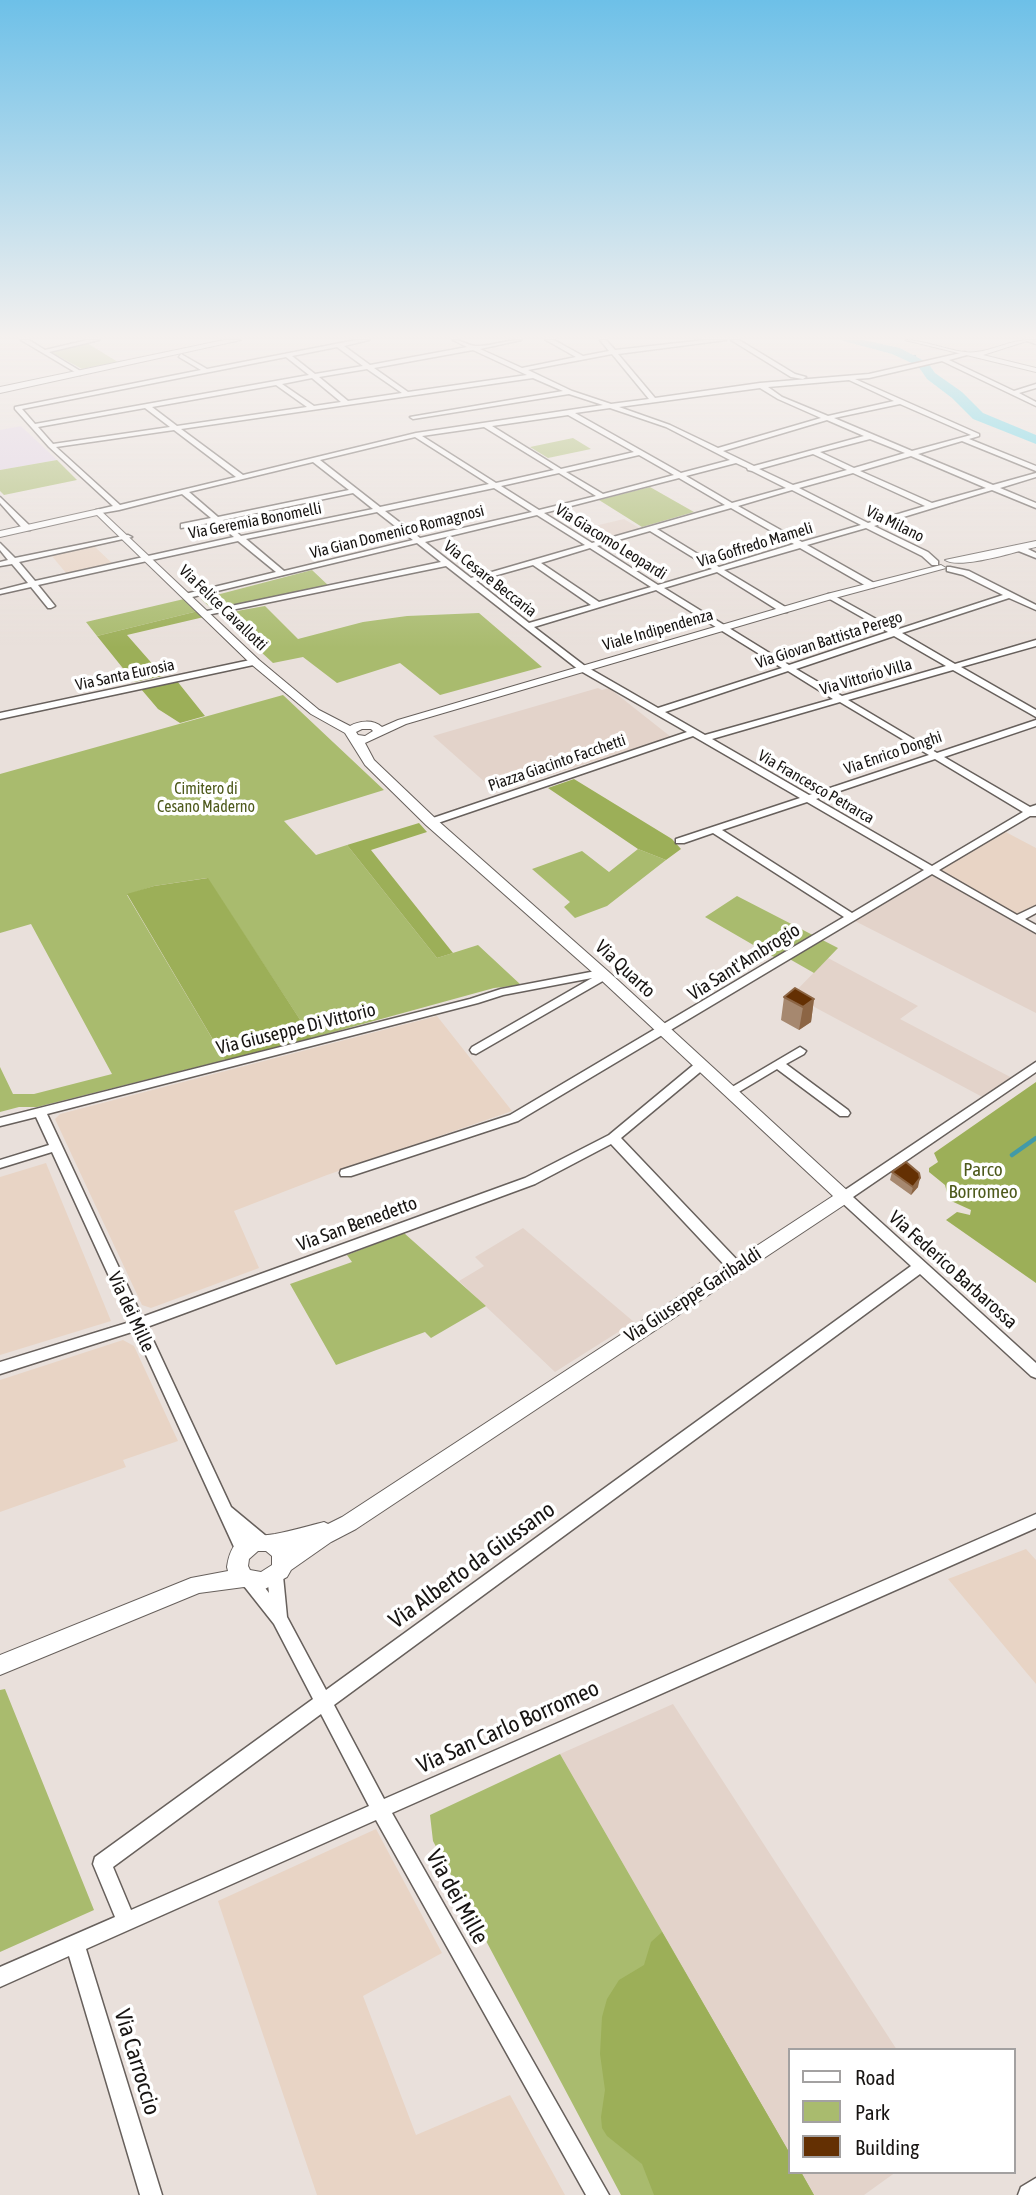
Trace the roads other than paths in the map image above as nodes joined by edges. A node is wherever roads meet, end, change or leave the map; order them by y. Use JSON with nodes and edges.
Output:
{"nodes":[{"id":1,"x":48,"y":442,"type":"edge"},
{"id":2,"x":76,"y":442,"type":"edge"},
{"id":3,"x":195,"y":442,"type":"edge"},
{"id":4,"x":386,"y":442,"type":"edge"},
{"id":5,"x":428,"y":442,"type":"edge"},
{"id":6,"x":514,"y":442,"type":"edge"},
{"id":7,"x":621,"y":442,"type":"edge"},
{"id":8,"x":700,"y":442,"type":"edge"},
{"id":9,"x":745,"y":442,"type":"edge"},
{"id":10,"x":849,"y":442,"type":"edge"},
{"id":11,"x":887,"y":442,"type":"edge"},
{"id":12,"x":956,"y":442,"type":"edge"},
{"id":13,"x":971,"y":442,"type":"edge"},
{"id":14,"x":51,"y":446,"type":"junction"},
{"id":15,"x":716,"y":451,"type":"junction"},
{"id":16,"x":814,"y":452,"type":"junction"},
{"id":17,"x":639,"y":453,"type":"junction"},
{"id":18,"x":914,"y":454,"type":"junction"},
{"id":19,"x":316,"y":460,"type":"junction"},
{"id":20,"x":734,"y":461,"type":"junction"},
{"id":21,"x":750,"y":469,"type":"junction"},
{"id":22,"x":1036,"y":469,"type":"edge"},
{"id":23,"x":561,"y":471,"type":"junction"},
{"id":24,"x":856,"y":471,"type":"junction"},
{"id":25,"x":679,"y":475,"type":"junction"},
{"id":26,"x":1036,"y":475,"type":"edge"},
{"id":27,"x":241,"y":477,"type":"junction"},
{"id":28,"x":498,"y":486,"type":"junction"},
{"id":29,"x":993,"y":488,"type":"junction"},
{"id":30,"x":792,"y":489,"type":"junction"},
{"id":31,"x":355,"y":491,"type":"junction"},
{"id":32,"x":184,"y":492,"type":"junction"},
{"id":33,"x":602,"y":496,"type":"junction"},
{"id":34,"x":0,"y":499,"type":"edge"},
{"id":35,"x":734,"y":506,"type":"junction"},
{"id":36,"x":932,"y":506,"type":"junction"},
{"id":37,"x":1036,"y":506,"type":"edge"},
{"id":38,"x":120,"y":508,"type":"junction"},
{"id":39,"x":380,"y":510,"type":"junction"},
{"id":40,"x":99,"y":512,"type":"junction"},
{"id":41,"x":537,"y":512,"type":"junction"},
{"id":42,"x":217,"y":519,"type":"junction"},
{"id":43,"x":184,"y":526,"type":"dead end"},
{"id":44,"x":868,"y":526,"type":"junction"},
{"id":45,"x":27,"y":528,"type":"junction"},
{"id":46,"x":652,"y":529,"type":"junction"},
{"id":47,"x":0,"y":534,"type":"edge"},
{"id":48,"x":128,"y":537,"type":"junction"},
{"id":49,"x":240,"y":539,"type":"junction"},
{"id":50,"x":419,"y":541,"type":"junction"},
{"id":51,"x":1036,"y":544,"type":"edge"},
{"id":52,"x":0,"y":545,"type":"edge"},
{"id":53,"x":593,"y":546,"type":"junction"},
{"id":54,"x":803,"y":546,"type":"junction"},
{"id":55,"x":1019,"y":548,"type":"junction"},
{"id":56,"x":148,"y":556,"type":"junction"},
{"id":57,"x":1036,"y":556,"type":"edge"},
{"id":58,"x":14,"y":561,"type":"junction"},
{"id":59,"x":449,"y":563,"type":"junction"},
{"id":60,"x":536,"y":563,"type":"junction"},
{"id":61,"x":0,"y":564,"type":"edge"},
{"id":62,"x":951,"y":565,"type":"junction"},
{"id":63,"x":721,"y":570,"type":"junction"},
{"id":64,"x":283,"y":574,"type":"junction"},
{"id":65,"x":471,"y":580,"type":"junction"},
{"id":66,"x":32,"y":584,"type":"junction"},
{"id":67,"x":871,"y":585,"type":"junction"},
{"id":68,"x":659,"y":589,"type":"junction"},
{"id":69,"x":0,"y":592,"type":"edge"},
{"id":70,"x":1010,"y":595,"type":"junction"},
{"id":71,"x":188,"y":596,"type":"junction"},
{"id":72,"x":831,"y":596,"type":"junction"},
{"id":73,"x":51,"y":606,"type":"dead end"},
{"id":74,"x":599,"y":606,"type":"junction"},
{"id":75,"x":1036,"y":608,"type":"edge"},
{"id":76,"x":784,"y":610,"type":"junction"},
{"id":77,"x":206,"y":613,"type":"junction"},
{"id":78,"x":528,"y":626,"type":"junction"},
{"id":79,"x":721,"y":628,"type":"junction"},
{"id":80,"x":898,"y":633,"type":"junction"},
{"id":81,"x":1036,"y":643,"type":"edge"},
{"id":82,"x":255,"y":662,"type":"junction"},
{"id":83,"x":955,"y":667,"type":"junction"},
{"id":84,"x":582,"y":668,"type":"junction"},
{"id":85,"x":789,"y":668,"type":"junction"},
{"id":86,"x":840,"y":699,"type":"junction"},
{"id":87,"x":656,"y":712,"type":"junction"},
{"id":88,"x":1036,"y":714,"type":"edge"},
{"id":89,"x":0,"y":716,"type":"edge"},
{"id":90,"x":1036,"y":723,"type":"edge"},
{"id":91,"x":356,"y":732,"type":"junction"},
{"id":92,"x":375,"y":732,"type":"junction"},
{"id":93,"x":693,"y":733,"type":"junction"},
{"id":94,"x":703,"y":739,"type":"junction"},
{"id":95,"x":934,"y":755,"type":"junction"},
{"id":96,"x":379,"y":770,"type":"junction"},
{"id":97,"x":805,"y":799,"type":"junction"},
{"id":98,"x":1034,"y":811,"type":"edge"},
{"id":99,"x":431,"y":822,"type":"junction"},
{"id":100,"x":714,"y":830,"type":"junction"},
{"id":101,"x":680,"y":841,"type":"dead end"},
{"id":102,"x":931,"y":871,"type":"junction"},
{"id":103,"x":1036,"y":909,"type":"edge"},
{"id":104,"x":851,"y":917,"type":"junction"},
{"id":105,"x":1017,"y":919,"type":"junction"},
{"id":106,"x":1036,"y":930,"type":"edge"},
{"id":107,"x":603,"y":974,"type":"junction"},
{"id":108,"x":663,"y":1032,"type":"junction"},
{"id":109,"x":476,"y":1050,"type":"dead end"},
{"id":110,"x":800,"y":1051,"type":"dead end"},
{"id":111,"x":778,"y":1064,"type":"junction"},
{"id":112,"x":701,"y":1065,"type":"junction"},
{"id":113,"x":1036,"y":1066,"type":"edge"},
{"id":114,"x":733,"y":1090,"type":"dead end"},
{"id":115,"x":40,"y":1112,"type":"junction"},
{"id":116,"x":844,"y":1113,"type":"dead end"},
{"id":117,"x":0,"y":1122,"type":"edge"},
{"id":118,"x":613,"y":1138,"type":"junction"},
{"id":119,"x":55,"y":1147,"type":"junction"},
{"id":120,"x":0,"y":1164,"type":"edge"},
{"id":121,"x":346,"y":1173,"type":"dead end"},
{"id":122,"x":844,"y":1197,"type":"junction"},
{"id":123,"x":921,"y":1266,"type":"junction"},
{"id":124,"x":735,"y":1268,"type":"junction"},
{"id":125,"x":137,"y":1325,"type":"junction"},
{"id":126,"x":0,"y":1367,"type":"edge"},
{"id":127,"x":1036,"y":1371,"type":"edge"},
{"id":128,"x":1036,"y":1521,"type":"edge"},
{"id":129,"x":349,"y":1523,"type":"junction"},
{"id":130,"x":253,"y":1547,"type":"junction"},
{"id":131,"x":279,"y":1570,"type":"junction"},
{"id":132,"x":247,"y":1579,"type":"junction"},
{"id":133,"x":198,"y":1584,"type":"junction"},
{"id":134,"x":280,"y":1619,"type":"junction"},
{"id":135,"x":0,"y":1665,"type":"edge"},
{"id":136,"x":324,"y":1701,"type":"junction"},
{"id":137,"x":381,"y":1811,"type":"junction"},
{"id":138,"x":127,"y":1922,"type":"junction"},
{"id":139,"x":75,"y":1944,"type":"junction"},
{"id":140,"x":0,"y":1977,"type":"edge"},
{"id":141,"x":1036,"y":2189,"type":"edge"},
{"id":142,"x":151,"y":2195,"type":"edge"},
{"id":143,"x":598,"y":2195,"type":"edge"},
{"id":144,"x":1029,"y":2195,"type":"edge"}],
"edges":[{"from":1,"to":14,"type":"street"},
{"from":2,"to":14,"type":"street"},
{"from":3,"to":27,"type":"street"},
{"from":4,"to":19,"type":"street"},
{"from":5,"to":28,"type":"street","name":"Via Giacomo Leopardi"},
{"from":6,"to":23,"type":"street"},
{"from":7,"to":17,"type":"street"},
{"from":8,"to":15,"type":"street","name":"Via Milano"},
{"from":9,"to":15,"type":"street"},
{"from":10,"to":16,"type":"street"},
{"from":11,"to":18,"type":"street"},
{"from":12,"to":18,"type":"street"},
{"from":13,"to":22,"type":"street"},
{"from":14,"to":38,"type":"street"},
{"from":15,"to":20,"type":"street","name":"Via Milano"},
{"from":16,"to":21,"type":"street"},
{"from":16,"to":24,"type":"street"},
{"from":17,"to":23,"type":"street","name":"Via Geremia Bonomelli"},
{"from":17,"to":25,"type":"street"},
{"from":18,"to":24,"type":"street"},
{"from":18,"to":29,"type":"street"},
{"from":19,"to":27,"type":"street"},
{"from":19,"to":31,"type":"street","name":"Via Cesare Beccaria"},
{"from":20,"to":21,"type":"street","name":"Via Milano"},
{"from":20,"to":25,"type":"street","name":"Via Gian Domenico Romagnosi"},
{"from":21,"to":30,"type":"street","name":"Via Milano"},
{"from":23,"to":28,"type":"street","name":"Via Geremia Bonomelli"},
{"from":23,"to":33,"type":"street"},
{"from":24,"to":30,"type":"street"},
{"from":24,"to":36,"type":"street"},
{"from":25,"to":33,"type":"street","name":"Via Gian Domenico Romagnosi"},
{"from":25,"to":35,"type":"street"},
{"from":26,"to":29,"type":"street","name":"Via Goffredo Mameli"},
{"from":27,"to":32,"type":"street"},
{"from":28,"to":39,"type":"street","name":"Via Geremia Bonomelli"},
{"from":28,"to":41,"type":"street","name":"Via Giacomo Leopardi"},
{"from":29,"to":36,"type":"street","name":"Via Goffredo Mameli"},
{"from":29,"to":37,"type":"street"},
{"from":30,"to":35,"type":"street"},
{"from":30,"to":44,"type":"street","name":"Via Milano"},
{"from":31,"to":39,"type":"street","name":"Via Cesare Beccaria"},
{"from":31,"to":42,"type":"street"},
{"from":32,"to":38,"type":"street"},
{"from":32,"to":42,"type":"street"},
{"from":33,"to":41,"type":"street","name":"Via Gian Domenico Romagnosi"},
{"from":34,"to":45,"type":"street"},
{"from":35,"to":46,"type":"street"},
{"from":35,"to":54,"type":"street"},
{"from":36,"to":44,"type":"street","name":"Via Goffredo Mameli"},
{"from":38,"to":40,"type":"street"},
{"from":39,"to":49,"type":"street","name":"Via Geremia Bonomelli"},
{"from":39,"to":50,"type":"street","name":"Via Cesare Beccaria"},
{"from":40,"to":45,"type":"street"},
{"from":40,"to":48,"type":"street","name":"Via Felice Cavallotti"},
{"from":41,"to":50,"type":"street","name":"Via Gian Domenico Romagnosi"},
{"from":41,"to":53,"type":"street","name":"Via Giacomo Leopardi"},
{"from":42,"to":43,"type":"street"},
{"from":42,"to":49,"type":"street"},
{"from":44,"to":54,"type":"street","name":"Via Goffredo Mameli"},
{"from":44,"to":62,"type":"street","name":"Via Milano"},
{"from":45,"to":47,"type":"street"},
{"from":46,"to":53,"type":"street"},
{"from":46,"to":63,"type":"street"},
{"from":48,"to":56,"type":"street","name":"Via Felice Cavallotti"},
{"from":48,"to":58,"type":"street"},
{"from":49,"to":56,"type":"street","name":"Via Geremia Bonomelli"},
{"from":49,"to":64,"type":"street"},
{"from":50,"to":59,"type":"street","name":"Via Cesare Beccaria"},
{"from":50,"to":64,"type":"street","name":"Via Gian Domenico Romagnosi"},
{"from":51,"to":55,"type":"street","name":"Viale Indipendenza"},
{"from":52,"to":58,"type":"street"},
{"from":53,"to":60,"type":"street"},
{"from":53,"to":68,"type":"street","name":"Via Giacomo Leopardi"},
{"from":54,"to":63,"type":"street","name":"Via Goffredo Mameli"},
{"from":54,"to":67,"type":"street"},
{"from":55,"to":57,"type":"street"},
{"from":55,"to":62,"type":"street","name":"Viale Indipendenza"},
{"from":56,"to":66,"type":"street","name":"Via Geremia Bonomelli"},
{"from":56,"to":71,"type":"street","name":"Via Felice Cavallotti"},
{"from":58,"to":61,"type":"street"},
{"from":58,"to":66,"type":"street"},
{"from":59,"to":65,"type":"street","name":"Via Cesare Beccaria"},
{"from":59,"to":77,"type":"street"},
{"from":60,"to":65,"type":"street"},
{"from":60,"to":74,"type":"street"},
{"from":62,"to":67,"type":"street","name":"Viale Indipendenza"},
{"from":62,"to":70,"type":"street","name":"Via Milano"},
{"from":63,"to":68,"type":"street","name":"Via Goffredo Mameli"},
{"from":63,"to":76,"type":"street"},
{"from":64,"to":71,"type":"street","name":"Via Gian Domenico Romagnosi"},
{"from":65,"to":78,"type":"street","name":"Via Cesare Beccaria"},
{"from":66,"to":69,"type":"street","name":"Via Geremia Bonomelli"},
{"from":66,"to":73,"type":"street"},
{"from":67,"to":72,"type":"street","name":"Viale Indipendenza"},
{"from":68,"to":74,"type":"street","name":"Via Goffredo Mameli"},
{"from":68,"to":79,"type":"street","name":"Via Giacomo Leopardi"},
{"from":70,"to":75,"type":"street","name":"Via Milano"},
{"from":70,"to":80,"type":"street","name":"Via Giovan Battista Perego"},
{"from":71,"to":77,"type":"street","name":"Via Felice Cavallotti"},
{"from":72,"to":76,"type":"street","name":"Viale Indipendenza"},
{"from":72,"to":80,"type":"street"},
{"from":74,"to":78,"type":"street","name":"Via Goffredo Mameli"},
{"from":76,"to":79,"type":"street","name":"Viale Indipendenza"},
{"from":77,"to":82,"type":"street","name":"Via Felice Cavallotti"},
{"from":78,"to":84,"type":"street","name":"Via Cesare Beccaria"},
{"from":79,"to":84,"type":"street","name":"Viale Indipendenza"},
{"from":79,"to":85,"type":"street","name":"Via Giacomo Leopardi"},
{"from":80,"to":83,"type":"street"},
{"from":80,"to":85,"type":"street","name":"Via Giovan Battista Perego"},
{"from":81,"to":83,"type":"street","name":"Via Vittorio Villa"},
{"from":82,"to":89,"type":"street","name":"Via Santa Eurosia"},
{"from":82,"to":91,"type":"street","name":"Via Felice Cavallotti"},
{"from":83,"to":86,"type":"street","name":"Via Vittorio Villa"},
{"from":83,"to":88,"type":"street"},
{"from":84,"to":87,"type":"street","name":"Via Francesco Petrarca"},
{"from":84,"to":92,"type":"street","name":"Viale Indipendenza"},
{"from":85,"to":86,"type":"street","name":"Via Giacomo Leopardi"},
{"from":85,"to":87,"type":"street","name":"Via Giovan Battista Perego"},
{"from":86,"to":94,"type":"street","name":"Via Vittorio Villa"},
{"from":86,"to":95,"type":"street","name":"Via Giacomo Leopardi"},
{"from":87,"to":93,"type":"street","name":"Via Francesco Petrarca"},
{"from":90,"to":95,"type":"street","name":"Via Enrico Donghi"},
{"from":91,"to":92,"type":"street"},
{"from":91,"to":96,"type":"street","name":"Via Quarto"},
{"from":92,"to":96,"type":"street"},
{"from":93,"to":94,"type":"street","name":"Via Francesco Petrarca"},
{"from":93,"to":99,"type":"street","name":"Piazza Giacinto Facchetti"},
{"from":94,"to":97,"type":"street","name":"Via Francesco Petrarca"},
{"from":95,"to":97,"type":"street","name":"Via Enrico Donghi"},
{"from":95,"to":98,"type":"street","name":"Via Giacomo Leopardi"},
{"from":96,"to":99,"type":"street","name":"Via Quarto"},
{"from":97,"to":100,"type":"street","name":"Via Enrico Donghi"},
{"from":97,"to":102,"type":"street","name":"Via Francesco Petrarca"},
{"from":98,"to":102,"type":"street","name":"Via Sant'Ambrogio"},
{"from":99,"to":107,"type":"street","name":"Via Quarto"},
{"from":100,"to":101,"type":"street","name":"Via Enrico Donghi"},
{"from":100,"to":104,"type":"street"},
{"from":102,"to":104,"type":"street","name":"Via Sant'Ambrogio"},
{"from":102,"to":105,"type":"street","name":"Via Francesco Petrarca"},
{"from":103,"to":105,"type":"street"},
{"from":104,"to":108,"type":"street","name":"Via Sant'Ambrogio"},
{"from":105,"to":106,"type":"street","name":"Via Francesco Petrarca"},
{"from":107,"to":108,"type":"street","name":"Via Quarto"},
{"from":107,"to":109,"type":"street"},
{"from":107,"to":115,"type":"street","name":"Via Giuseppe Di Vittorio"},
{"from":108,"to":112,"type":"street","name":"Via Quarto"},
{"from":108,"to":121,"type":"street","name":"Via Sant'Ambrogio"},
{"from":110,"to":111,"type":"street"},
{"from":111,"to":114,"type":"street"},
{"from":111,"to":116,"type":"street"},
{"from":112,"to":118,"type":"street","name":"Via San Benedetto"},
{"from":112,"to":122,"type":"street","name":"Via Quarto"},
{"from":113,"to":122,"type":"street","name":"Via Giuseppe Garibaldi"},
{"from":115,"to":117,"type":"street","name":"Via Giuseppe Di Vittorio"},
{"from":115,"to":119,"type":"street","name":"Via dei Mille"},
{"from":118,"to":124,"type":"street"},
{"from":118,"to":125,"type":"street","name":"Via San Benedetto"},
{"from":119,"to":120,"type":"street"},
{"from":119,"to":125,"type":"street","name":"Via dei Mille"},
{"from":122,"to":123,"type":"street","name":"Via Federico Barbarossa"},
{"from":122,"to":124,"type":"street","name":"Via Giuseppe Garibaldi"},
{"from":123,"to":127,"type":"street","name":"Via Federico Barbarossa"},
{"from":123,"to":136,"type":"street","name":"Via Alberto da Giussano"},
{"from":124,"to":129,"type":"street","name":"Via Giuseppe Garibaldi"},
{"from":125,"to":126,"type":"street","name":"Via San Benedetto"},
{"from":125,"to":130,"type":"street","name":"Via dei Mille"},
{"from":128,"to":137,"type":"street","name":"Via San Carlo Borromeo"},
{"from":129,"to":130,"type":"street","name":"Via Giuseppe Garibaldi"},
{"from":129,"to":131,"type":"street","name":"Via Giuseppe Garibaldi"},
{"from":130,"to":131,"type":"street"},
{"from":130,"to":132,"type":"street"},
{"from":130,"to":133,"type":"street","name":"Via Giuseppe Garibaldi"},
{"from":131,"to":132,"type":"street","name":"Via Giuseppe Garibaldi"},
{"from":131,"to":134,"type":"street","name":"Via dei Mille"},
{"from":132,"to":133,"type":"street","name":"Via Giuseppe Garibaldi"},
{"from":132,"to":134,"type":"street","name":"Via dei Mille"},
{"from":133,"to":135,"type":"street","name":"Via Giuseppe Garibaldi"},
{"from":134,"to":136,"type":"street","name":"Via dei Mille"},
{"from":136,"to":137,"type":"street","name":"Via dei Mille"},
{"from":136,"to":138,"type":"street","name":"Via Alberto da Giussano"},
{"from":137,"to":138,"type":"street","name":"Via San Carlo Borromeo"},
{"from":137,"to":143,"type":"street","name":"Via dei Mille"},
{"from":138,"to":139,"type":"street","name":"Via San Carlo Borromeo"},
{"from":139,"to":140,"type":"street","name":"Via San Carlo Borromeo"},
{"from":139,"to":142,"type":"street","name":"Via Carroccio"},
{"from":141,"to":144,"type":"street"}]}
